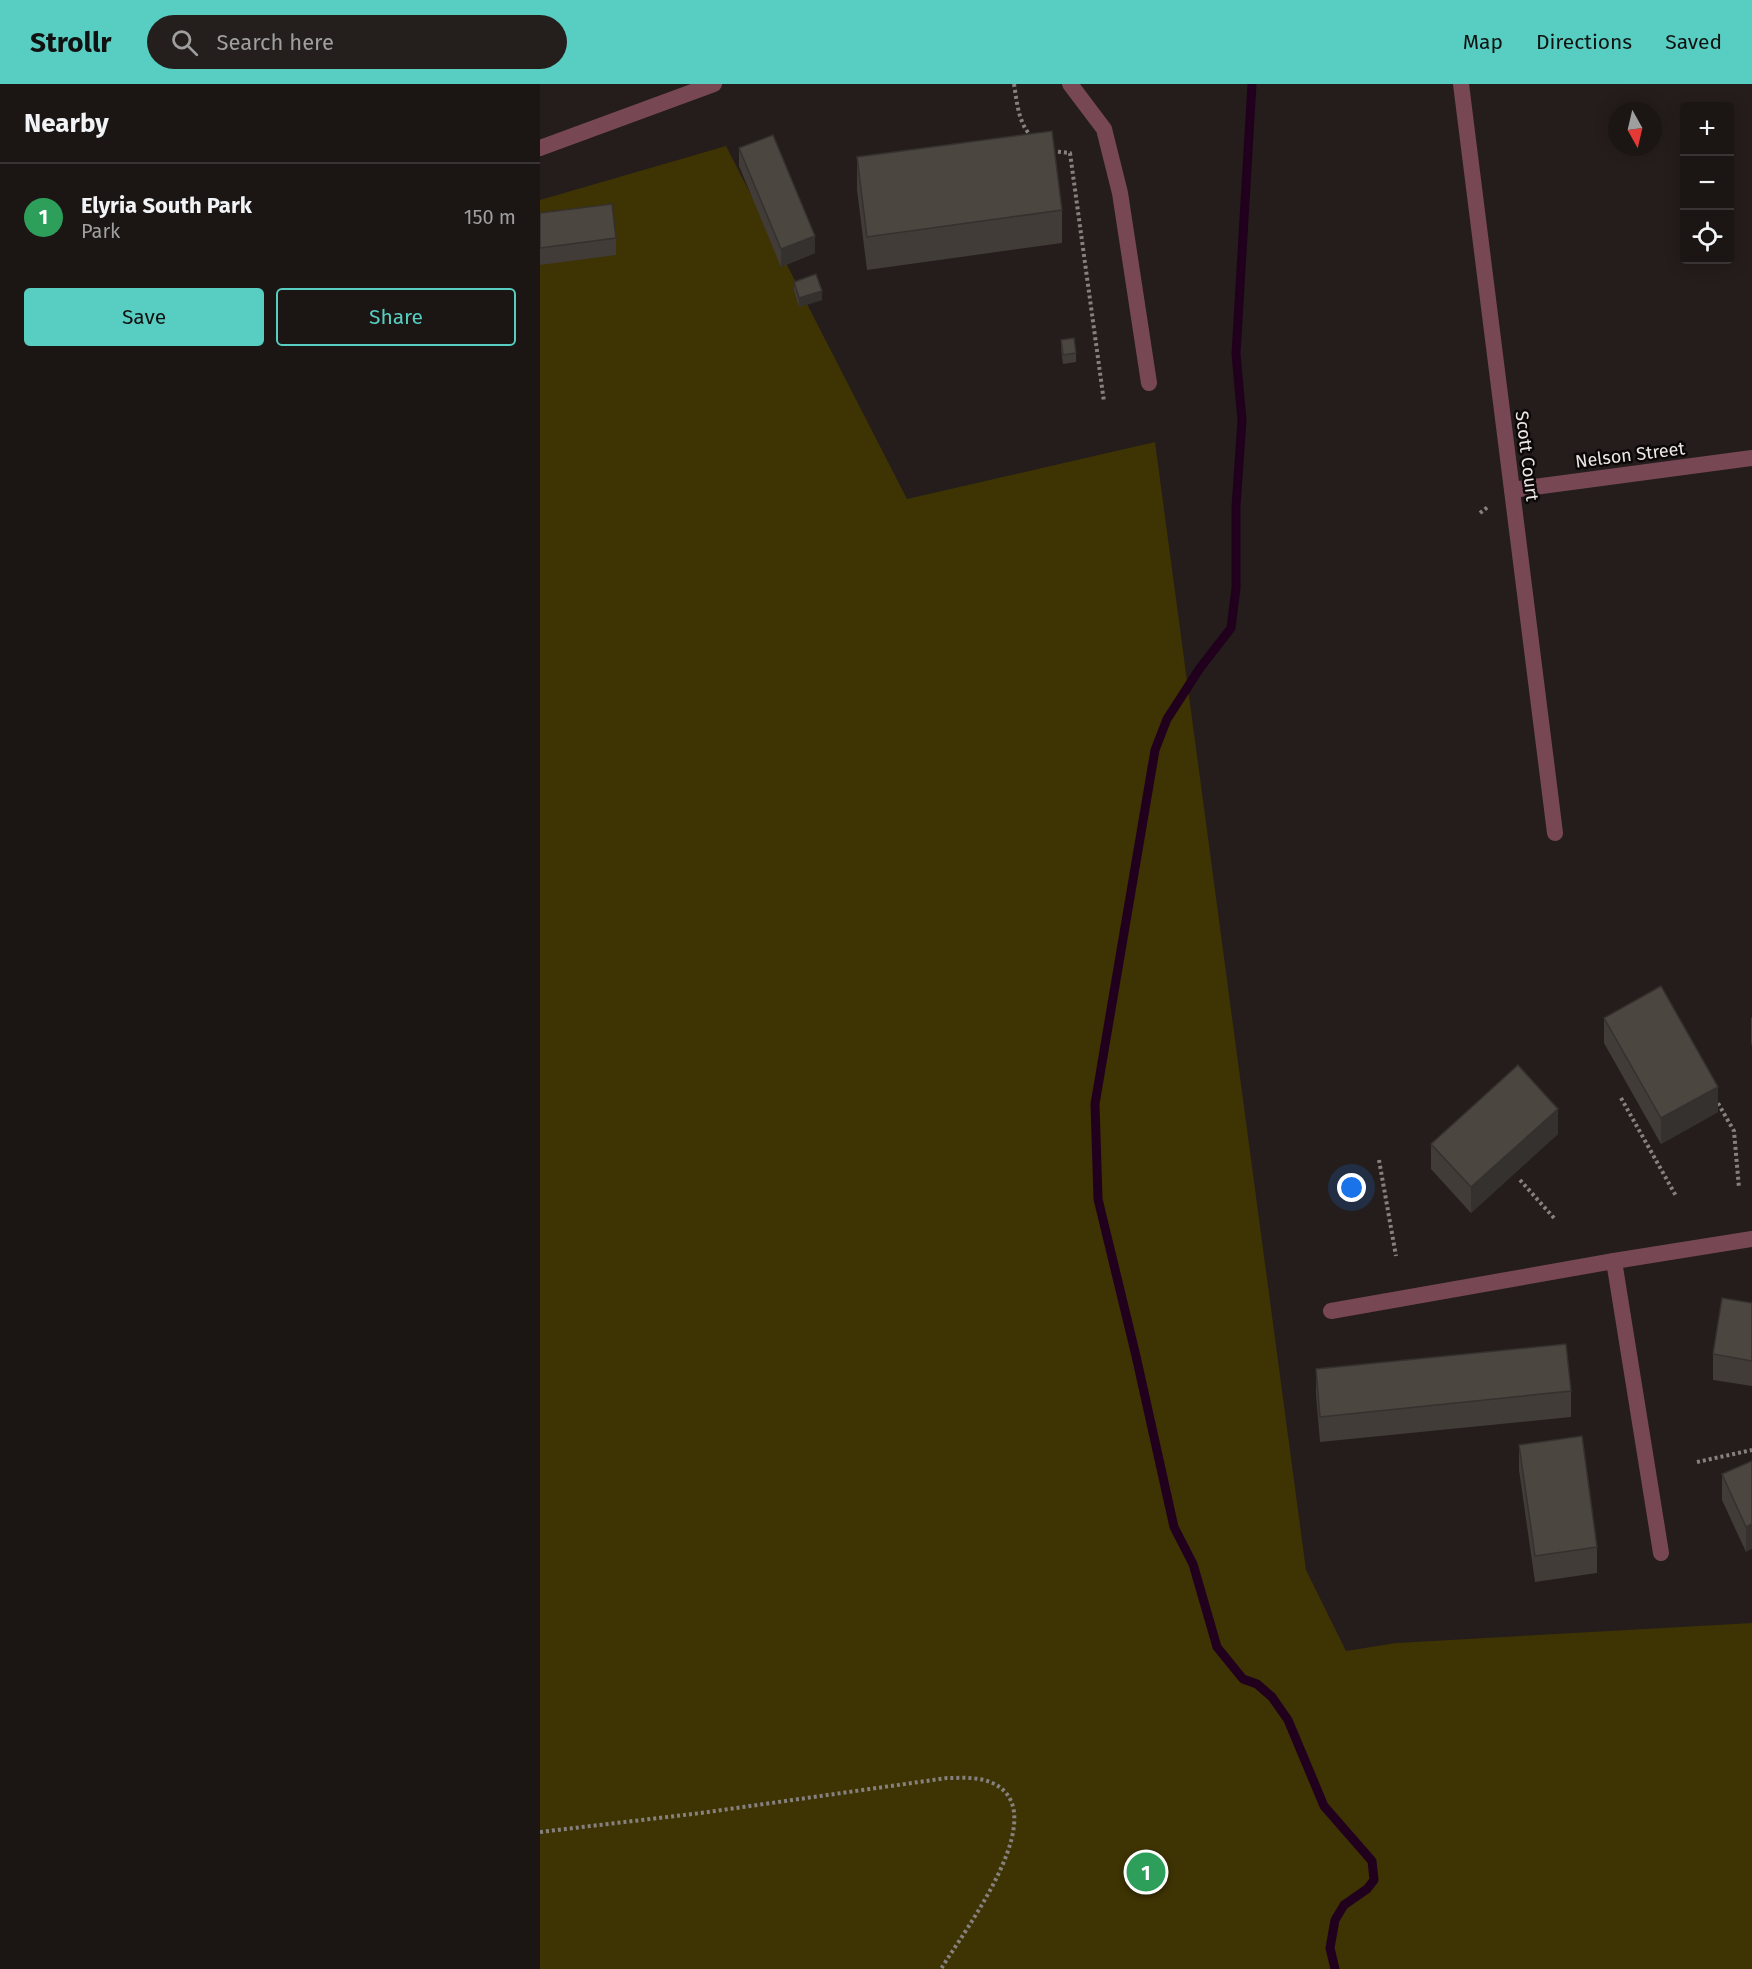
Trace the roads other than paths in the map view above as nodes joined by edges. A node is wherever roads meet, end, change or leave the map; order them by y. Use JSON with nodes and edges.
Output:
{"nodes":[{"id":1,"x":714,"y":84,"type":"edge"},
{"id":2,"x":1070,"y":84,"type":"edge"},
{"id":3,"x":1461,"y":84,"type":"edge"},
{"id":4,"x":540,"y":148,"type":"edge"},
{"id":5,"x":1149,"y":383,"type":"dead end"},
{"id":6,"x":1752,"y":459,"type":"edge"},
{"id":7,"x":1512,"y":490,"type":"junction"},
{"id":8,"x":1555,"y":833,"type":"dead end"},
{"id":9,"x":1752,"y":1239,"type":"edge"},
{"id":10,"x":1614,"y":1261,"type":"junction"},
{"id":11,"x":1331,"y":1311,"type":"dead end"},
{"id":12,"x":1661,"y":1554,"type":"dead end"}],
"edges":[{"from":1,"to":4,"type":"street"},
{"from":2,"to":5,"type":"street"},
{"from":3,"to":7,"type":"street","name":"Scott Court"},
{"from":6,"to":7,"type":"street","name":"Nelson Street"},
{"from":7,"to":8,"type":"street","name":"Scott Court"},
{"from":9,"to":10,"type":"street"},
{"from":10,"to":11,"type":"street"},
{"from":10,"to":12,"type":"street"}]}
